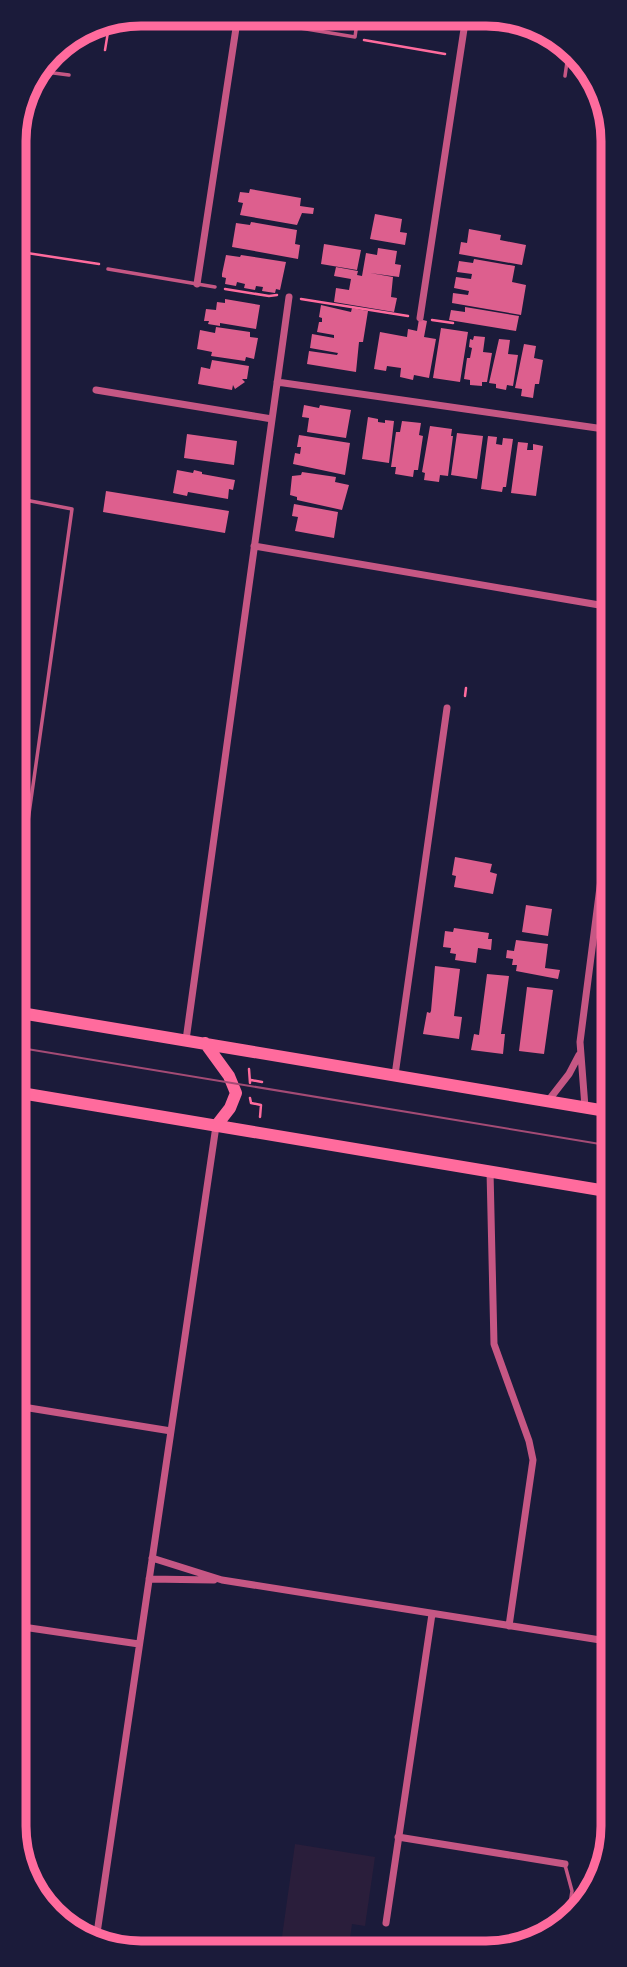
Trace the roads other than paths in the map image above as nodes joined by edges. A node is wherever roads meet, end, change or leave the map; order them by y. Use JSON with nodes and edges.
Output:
{"nodes":[{"id":1,"x":236,"y":26,"type":"edge"},
{"id":2,"x":294,"y":26,"type":"edge"},
{"id":3,"x":356,"y":26,"type":"edge"},
{"id":4,"x":464,"y":26,"type":"edge"},
{"id":5,"x":567,"y":60,"type":"edge"},
{"id":6,"x":49,"y":72,"type":"edge"},
{"id":7,"x":69,"y":75,"type":"dead end"},
{"id":8,"x":565,"y":76,"type":"dead end"},
{"id":9,"x":108,"y":269,"type":"road end"},
{"id":10,"x":197,"y":284,"type":"junction"},
{"id":11,"x":215,"y":288,"type":"road end"},
{"id":12,"x":289,"y":297,"type":"road end"},
{"id":13,"x":420,"y":318,"type":"road end"},
{"id":14,"x":277,"y":382,"type":"junction"},
{"id":15,"x":96,"y":390,"type":"dead end"},
{"id":16,"x":272,"y":419,"type":"junction"},
{"id":17,"x":601,"y":429,"type":"edge"},
{"id":18,"x":26,"y":500,"type":"edge"},
{"id":19,"x":254,"y":546,"type":"junction"},
{"id":20,"x":601,"y":605,"type":"edge"},
{"id":21,"x":447,"y":708,"type":"dead end"},
{"id":22,"x":26,"y":835,"type":"dead end"},
{"id":23,"x":601,"y":896,"type":"edge"},
{"id":24,"x":26,"y":1014,"type":"edge"},
{"id":25,"x":186,"y":1040,"type":"junction"},
{"id":26,"x":205,"y":1044,"type":"junction"},
{"id":27,"x":580,"y":1053,"type":"junction"},
{"id":28,"x":395,"y":1075,"type":"junction"},
{"id":29,"x":26,"y":1094,"type":"edge"},
{"id":30,"x":548,"y":1101,"type":"junction"},
{"id":31,"x":586,"y":1107,"type":"junction"},
{"id":32,"x":601,"y":1110,"type":"edge"},
{"id":33,"x":216,"y":1126,"type":"junction"},
{"id":34,"x":490,"y":1171,"type":"junction"},
{"id":35,"x":601,"y":1190,"type":"edge"},
{"id":36,"x":26,"y":1407,"type":"edge"},
{"id":37,"x":171,"y":1431,"type":"junction"},
{"id":38,"x":152,"y":1558,"type":"junction"},
{"id":39,"x":149,"y":1579,"type":"junction"},
{"id":40,"x":222,"y":1580,"type":"junction"},
{"id":41,"x":432,"y":1614,"type":"junction"},
{"id":42,"x":509,"y":1626,"type":"junction"},
{"id":43,"x":26,"y":1627,"type":"edge"},
{"id":44,"x":601,"y":1640,"type":"edge"},
{"id":45,"x":139,"y":1644,"type":"junction"},
{"id":46,"x":398,"y":1837,"type":"junction"},
{"id":47,"x":565,"y":1864,"type":"joint"},
{"id":48,"x":570,"y":1904,"type":"edge"},
{"id":49,"x":386,"y":1923,"type":"dead end"},
{"id":50,"x":97,"y":1932,"type":"edge"}],
"edges":[{"from":1,"to":10,"type":"street"},
{"from":2,"to":3,"type":"lane"},
{"from":4,"to":13,"type":"street"},
{"from":5,"to":8,"type":"lane"},
{"from":6,"to":7,"type":"lane"},
{"from":9,"to":10,"type":"lane"},
{"from":10,"to":11,"type":"lane"},
{"from":12,"to":14,"type":"street"},
{"from":14,"to":16,"type":"street"},
{"from":14,"to":17,"type":"street"},
{"from":15,"to":16,"type":"street"},
{"from":16,"to":19,"type":"street"},
{"from":18,"to":22,"type":"lane"},
{"from":19,"to":20,"type":"street"},
{"from":19,"to":25,"type":"street"},
{"from":21,"to":28,"type":"street"},
{"from":23,"to":27,"type":"street"},
{"from":24,"to":25,"type":"highway"},
{"from":25,"to":26,"type":"highway"},
{"from":26,"to":28,"type":"highway"},
{"from":26,"to":33,"type":"highway"},
{"from":27,"to":30,"type":"street"},
{"from":27,"to":31,"type":"street"},
{"from":28,"to":30,"type":"highway"},
{"from":29,"to":33,"type":"highway"},
{"from":30,"to":31,"type":"highway"},
{"from":31,"to":32,"type":"highway"},
{"from":33,"to":34,"type":"highway"},
{"from":33,"to":37,"type":"street"},
{"from":34,"to":35,"type":"highway"},
{"from":34,"to":42,"type":"street"},
{"from":36,"to":37,"type":"street"},
{"from":37,"to":38,"type":"street"},
{"from":38,"to":39,"type":"street"},
{"from":38,"to":40,"type":"street"},
{"from":39,"to":40,"type":"street"},
{"from":39,"to":45,"type":"street"},
{"from":40,"to":41,"type":"street"},
{"from":41,"to":42,"type":"street"},
{"from":41,"to":46,"type":"street"},
{"from":42,"to":44,"type":"street"},
{"from":43,"to":45,"type":"street"},
{"from":45,"to":50,"type":"street"},
{"from":46,"to":47,"type":"street"},
{"from":46,"to":49,"type":"street"},
{"from":47,"to":48,"type":"lane"}]}
